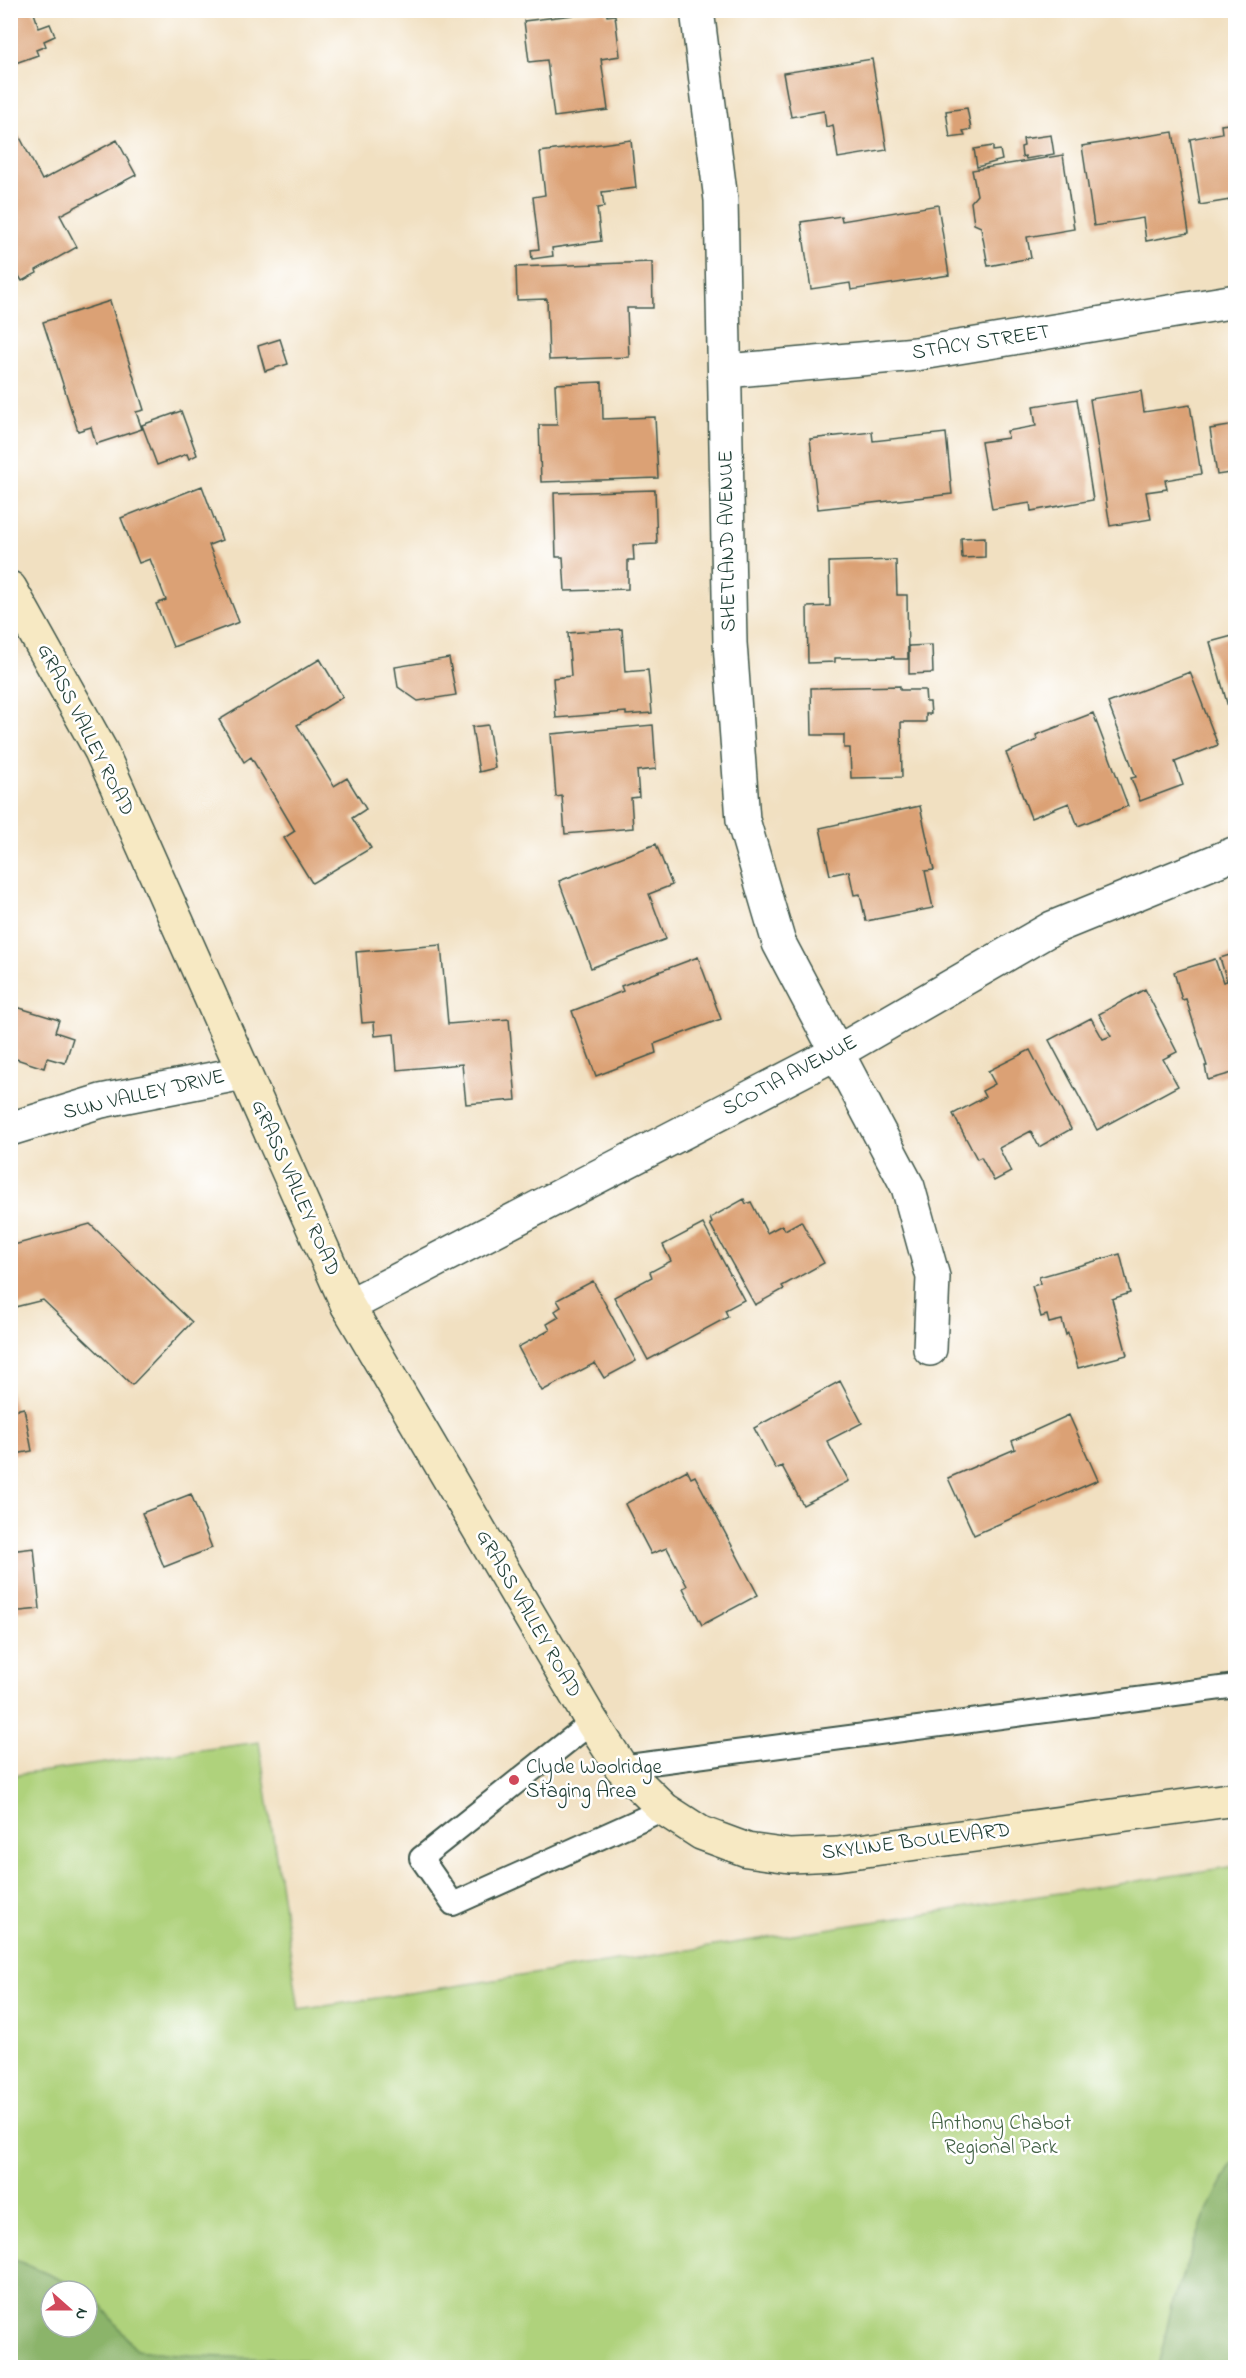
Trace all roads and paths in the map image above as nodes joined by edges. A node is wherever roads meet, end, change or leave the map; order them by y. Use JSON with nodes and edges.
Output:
{"nodes":[{"id":1,"x":697,"y":10,"type":"edge"},
{"id":2,"x":1236,"y":301,"type":"edge"},
{"id":3,"x":726,"y":371,"type":"junction"},
{"id":4,"x":10,"y":588,"type":"edge"},
{"id":5,"x":1236,"y":853,"type":"edge"},
{"id":6,"x":836,"y":1053,"type":"junction"},
{"id":7,"x":243,"y":1073,"type":"junction"},
{"id":8,"x":10,"y":1130,"type":"edge"},
{"id":9,"x":348,"y":1306,"type":"junction"},
{"id":10,"x":930,"y":1349,"type":"dead end"},
{"id":11,"x":1236,"y":1686,"type":"edge"},
{"id":12,"x":592,"y":1722,"type":"junction"},
{"id":13,"x":621,"y":1767,"type":"junction"},
{"id":14,"x":1236,"y":1799,"type":"edge"},
{"id":15,"x":664,"y":1809,"type":"junction"}],
"edges":[{"from":1,"to":3,"type":"street","name":"SHETLAND AVENUE"},
{"from":2,"to":3,"type":"street","name":"STACY STREET"},
{"from":3,"to":6,"type":"street","name":"SHETLAND AVENUE"},
{"from":4,"to":7,"type":"main road","name":"GRASS VALLEY ROAD"},
{"from":5,"to":6,"type":"street","name":"SCOTIA AVENUE"},
{"from":6,"to":9,"type":"street","name":"SCOTIA AVENUE"},
{"from":6,"to":10,"type":"street","name":"SHETLAND AVENUE"},
{"from":7,"to":8,"type":"street","name":"SUN VALLEY DRIVE"},
{"from":7,"to":9,"type":"main road","name":"GRASS VALLEY ROAD"},
{"from":9,"to":12,"type":"main road","name":"GRASS VALLEY ROAD"},
{"from":11,"to":13,"type":"lane"},
{"from":12,"to":13,"type":"main road","name":"GRASS VALLEY ROAD"},
{"from":12,"to":15,"type":"lane"},
{"from":13,"to":15,"type":"main road","name":"SKYLINE BOULEVARD"},
{"from":14,"to":15,"type":"main road","name":"SKYLINE BOULEVARD"}]}
